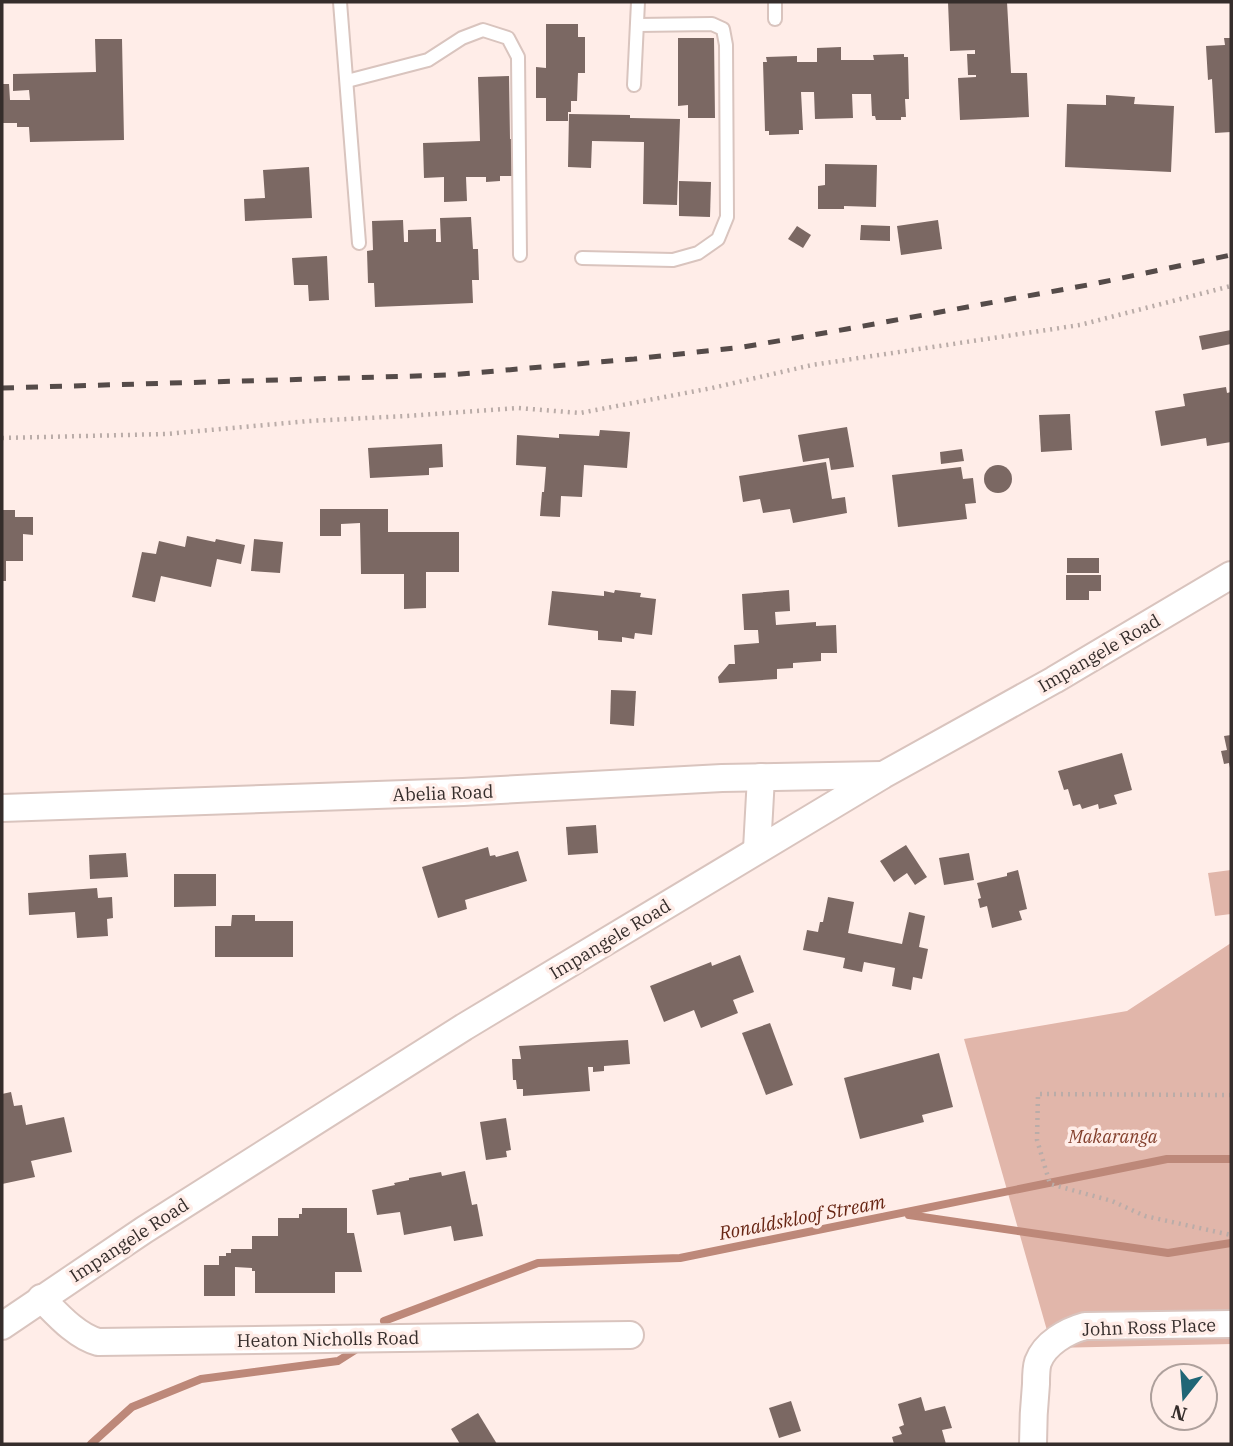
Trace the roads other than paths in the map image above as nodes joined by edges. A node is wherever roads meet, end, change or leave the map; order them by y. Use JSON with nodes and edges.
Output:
{"nodes":[{"id":1,"x":340,"y":2,"type":"edge"},
{"id":2,"x":638,"y":2,"type":"edge"},
{"id":3,"x":775,"y":2,"type":"edge"},
{"id":4,"x":775,"y":19,"type":"dead end"},
{"id":5,"x":638,"y":25,"type":"junction"},
{"id":6,"x":347,"y":82,"type":"junction"},
{"id":7,"x":634,"y":85,"type":"dead end"},
{"id":8,"x":359,"y":243,"type":"dead end"},
{"id":9,"x":520,"y":255,"type":"dead end"},
{"id":10,"x":582,"y":258,"type":"dead end"},
{"id":11,"x":1231,"y":575,"type":"edge"},
{"id":12,"x":884,"y":775,"type":"junction"},
{"id":13,"x":761,"y":777,"type":"junction"},
{"id":14,"x":2,"y":808,"type":"edge"},
{"id":15,"x":757,"y":849,"type":"junction"},
{"id":16,"x":41,"y":1298,"type":"junction"},
{"id":17,"x":1231,"y":1324,"type":"edge"},
{"id":18,"x":2,"y":1326,"type":"edge"},
{"id":19,"x":630,"y":1335,"type":"dead end"},
{"id":20,"x":1033,"y":1444,"type":"edge"}],
"edges":[{"from":1,"to":6,"type":"lane"},
{"from":2,"to":5,"type":"lane"},
{"from":3,"to":4,"type":"lane"},
{"from":5,"to":7,"type":"lane"},
{"from":5,"to":10,"type":"lane"},
{"from":6,"to":8,"type":"lane"},
{"from":6,"to":9,"type":"lane"},
{"from":11,"to":12,"type":"street","name":"Impangele Road"},
{"from":12,"to":13,"type":"street","name":"Abelia Road"},
{"from":12,"to":15,"type":"street","name":"Impangele Road"},
{"from":13,"to":14,"type":"street","name":"Abelia Road"},
{"from":13,"to":15,"type":"street"},
{"from":15,"to":16,"type":"street","name":"Impangele Road"},
{"from":16,"to":18,"type":"street","name":"Impangele Road"},
{"from":16,"to":19,"type":"street","name":"Heaton Nicholls Road"},
{"from":17,"to":20,"type":"street","name":"John Ross Place"}]}
